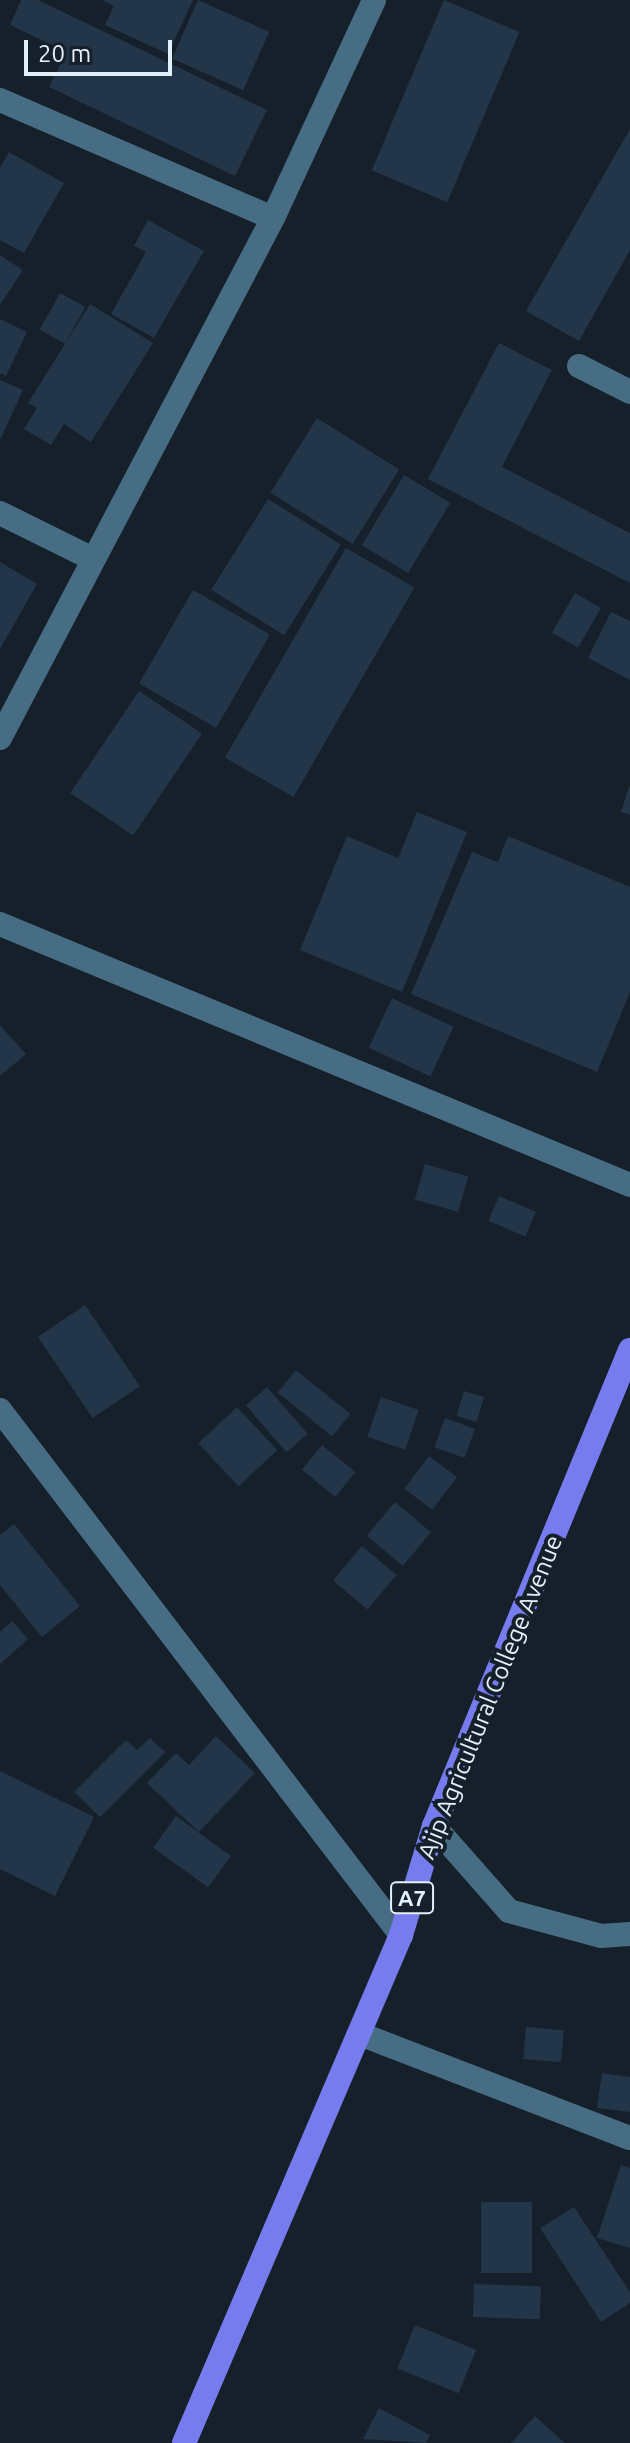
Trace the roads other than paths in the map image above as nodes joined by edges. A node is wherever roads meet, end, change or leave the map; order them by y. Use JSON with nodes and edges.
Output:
{"nodes":[{"id":1,"x":374,"y":0,"type":"edge"},
{"id":2,"x":0,"y":100,"type":"edge"},
{"id":3,"x":273,"y":218,"type":"junction"},
{"id":4,"x":579,"y":366,"type":"dead end"},
{"id":5,"x":630,"y":392,"type":"edge"},
{"id":6,"x":0,"y":513,"type":"edge"},
{"id":7,"x":91,"y":558,"type":"junction"},
{"id":8,"x":0,"y":738,"type":"edge"},
{"id":9,"x":0,"y":924,"type":"edge"},
{"id":10,"x":630,"y":1185,"type":"edge"},
{"id":11,"x":630,"y":1350,"type":"edge"},
{"id":12,"x":0,"y":1410,"type":"edge"},
{"id":13,"x":434,"y":1826,"type":"junction"},
{"id":14,"x":630,"y":1934,"type":"edge"},
{"id":15,"x":401,"y":1935,"type":"junction"},
{"id":16,"x":360,"y":2034,"type":"junction"},
{"id":17,"x":630,"y":2138,"type":"edge"},
{"id":18,"x":184,"y":2443,"type":"edge"}],
"edges":[{"from":1,"to":3,"type":"street"},
{"from":2,"to":3,"type":"street"},
{"from":3,"to":7,"type":"street"},
{"from":4,"to":5,"type":"street"},
{"from":6,"to":7,"type":"street"},
{"from":7,"to":8,"type":"street"},
{"from":9,"to":10,"type":"street"},
{"from":11,"to":13,"type":"main road","name":"Ajip Agricultural College Avenue","number":"A7"},
{"from":12,"to":15,"type":"street"},
{"from":13,"to":14,"type":"street"},
{"from":13,"to":15,"type":"main road","name":"Ajip Agricultural College Avenue","number":"A7"},
{"from":15,"to":16,"type":"main road","name":"Ajip Agricultural College Avenue","number":"A7"},
{"from":16,"to":17,"type":"street"},
{"from":16,"to":18,"type":"main road","name":"Ajip Agricultural College Avenue","number":"A7"}]}
